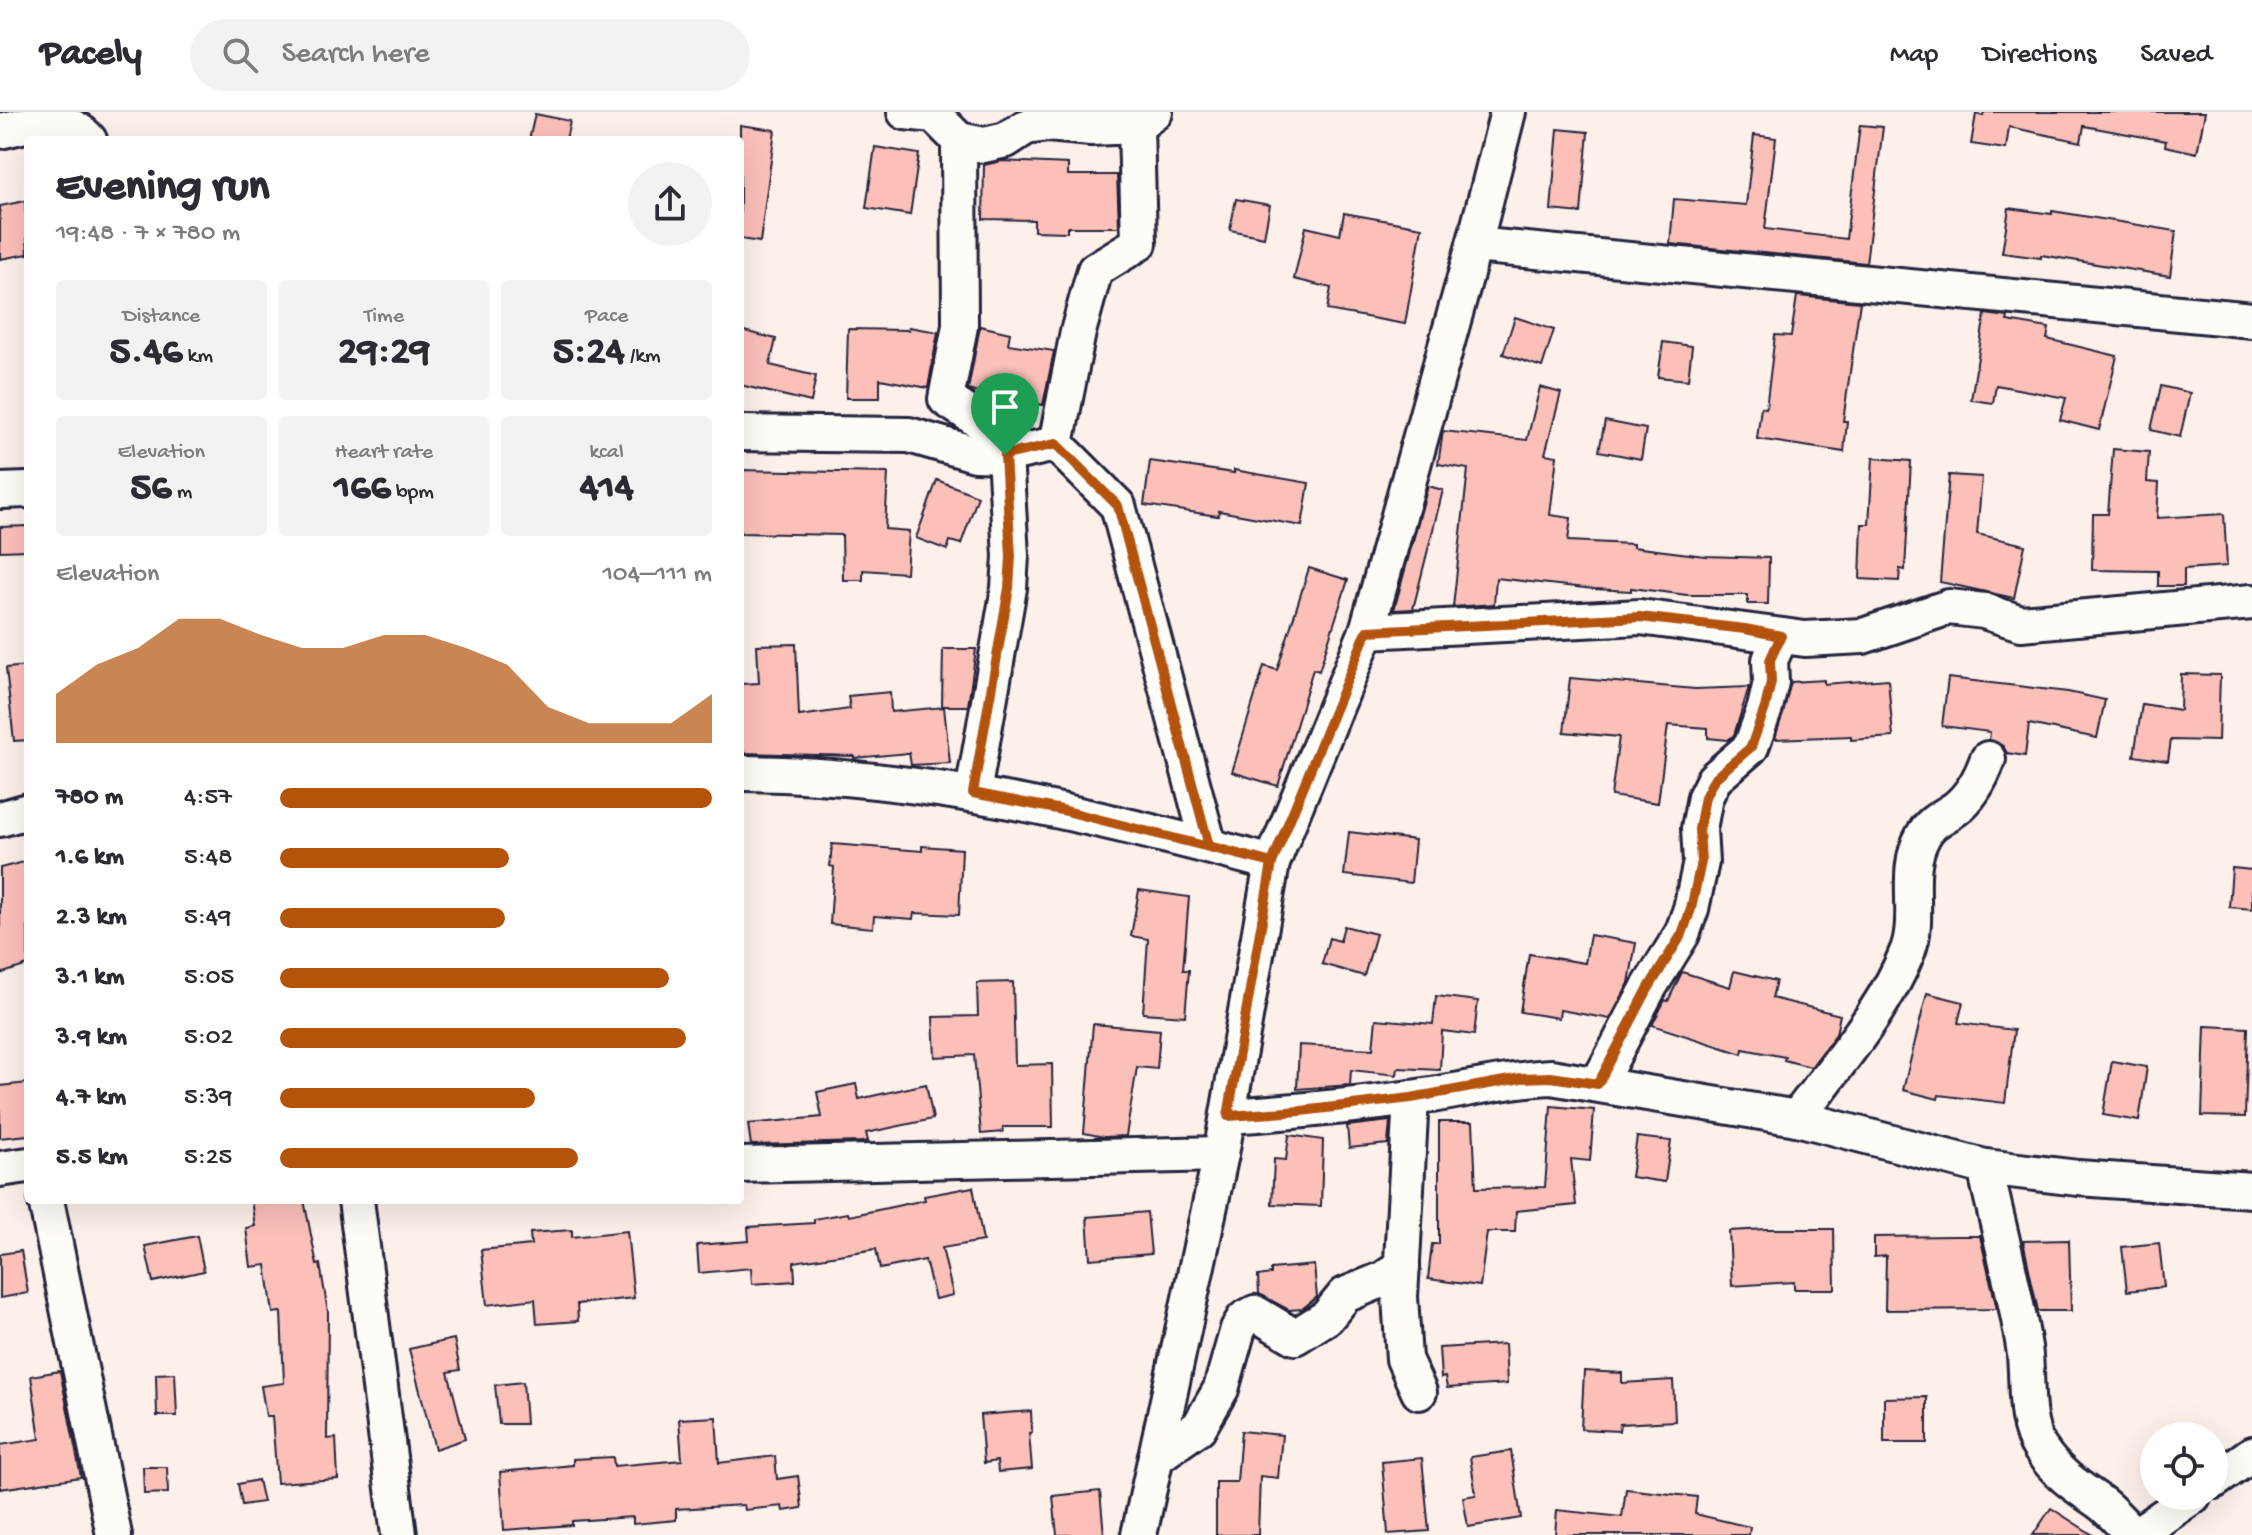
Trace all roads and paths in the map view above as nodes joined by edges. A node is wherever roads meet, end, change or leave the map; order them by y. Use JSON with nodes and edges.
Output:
{"nodes":[{"id":1,"x":905,"y":112,"type":"edge"},
{"id":2,"x":1508,"y":112,"type":"edge"},
{"id":3,"x":1146,"y":119,"type":"edge"},
{"id":4,"x":0,"y":131,"type":"edge"},
{"id":5,"x":85,"y":136,"type":"edge"},
{"id":6,"x":959,"y":140,"type":"junction"},
{"id":7,"x":1474,"y":245,"type":"junction"},
{"id":8,"x":2252,"y":320,"type":"edge"},
{"id":9,"x":744,"y":433,"type":"edge"},
{"id":10,"x":1056,"y":444,"type":"junction"},
{"id":11,"x":1005,"y":455,"type":"junction"},
{"id":12,"x":24,"y":490,"type":"edge"},
{"id":13,"x":0,"y":491,"type":"edge"},
{"id":14,"x":2252,"y":602,"type":"edge"},
{"id":15,"x":1367,"y":631,"type":"junction"},
{"id":16,"x":1781,"y":636,"type":"junction"},
{"id":17,"x":1988,"y":759,"type":"dead end"},
{"id":18,"x":744,"y":773,"type":"edge"},
{"id":19,"x":973,"y":793,"type":"junction"},
{"id":20,"x":24,"y":812,"type":"edge"},
{"id":21,"x":0,"y":819,"type":"edge"},
{"id":22,"x":1209,"y":846,"type":"junction"},
{"id":23,"x":1272,"y":863,"type":"junction"},
{"id":24,"x":1598,"y":1084,"type":"junction"},
{"id":25,"x":1411,"y":1098,"type":"junction"},
{"id":26,"x":1228,"y":1116,"type":"junction"},
{"id":27,"x":1797,"y":1118,"type":"junction"},
{"id":28,"x":1221,"y":1154,"type":"junction"},
{"id":29,"x":744,"y":1165,"type":"edge"},
{"id":30,"x":24,"y":1166,"type":"edge"},
{"id":31,"x":1985,"y":1167,"type":"junction"},
{"id":32,"x":0,"y":1169,"type":"edge"},
{"id":33,"x":2252,"y":1190,"type":"edge"},
{"id":34,"x":47,"y":1204,"type":"edge"},
{"id":35,"x":357,"y":1204,"type":"edge"},
{"id":36,"x":1402,"y":1267,"type":"junction"},
{"id":37,"x":1419,"y":1392,"type":"dead end"},
{"id":38,"x":2252,"y":1454,"type":"edge"},
{"id":39,"x":1156,"y":1457,"type":"junction"},
{"id":40,"x":2228,"y":1471,"type":"edge"},
{"id":41,"x":2172,"y":1510,"type":"edge"},
{"id":42,"x":114,"y":1535,"type":"edge"},
{"id":43,"x":399,"y":1535,"type":"edge"},
{"id":44,"x":1139,"y":1535,"type":"edge"},
{"id":45,"x":2135,"y":1535,"type":"edge"}],
"edges":[{"from":1,"to":6,"type":"street"},
{"from":2,"to":7,"type":"street"},
{"from":3,"to":6,"type":"street"},
{"from":3,"to":10,"type":"street"},
{"from":4,"to":5,"type":"street"},
{"from":6,"to":11,"type":"street"},
{"from":7,"to":8,"type":"street"},
{"from":7,"to":15,"type":"street"},
{"from":9,"to":11,"type":"street"},
{"from":10,"to":11,"type":"street"},
{"from":10,"to":22,"type":"street"},
{"from":11,"to":19,"type":"street"},
{"from":12,"to":13,"type":"street"},
{"from":14,"to":16,"type":"street"},
{"from":15,"to":16,"type":"street"},
{"from":15,"to":23,"type":"street"},
{"from":16,"to":24,"type":"street"},
{"from":17,"to":27,"type":"street"},
{"from":18,"to":19,"type":"street"},
{"from":19,"to":22,"type":"street"},
{"from":20,"to":21,"type":"street"},
{"from":22,"to":23,"type":"street"},
{"from":23,"to":26,"type":"street"},
{"from":24,"to":25,"type":"street"},
{"from":24,"to":27,"type":"street"},
{"from":25,"to":26,"type":"street"},
{"from":25,"to":36,"type":"street"},
{"from":26,"to":28,"type":"street"},
{"from":27,"to":31,"type":"street"},
{"from":28,"to":29,"type":"street"},
{"from":28,"to":39,"type":"street"},
{"from":30,"to":32,"type":"street"},
{"from":31,"to":33,"type":"street"},
{"from":31,"to":45,"type":"street"},
{"from":34,"to":42,"type":"street"},
{"from":35,"to":43,"type":"street"},
{"from":36,"to":37,"type":"street"},
{"from":36,"to":39,"type":"street"},
{"from":38,"to":40,"type":"street"},
{"from":39,"to":44,"type":"street"},
{"from":41,"to":45,"type":"street"}]}
